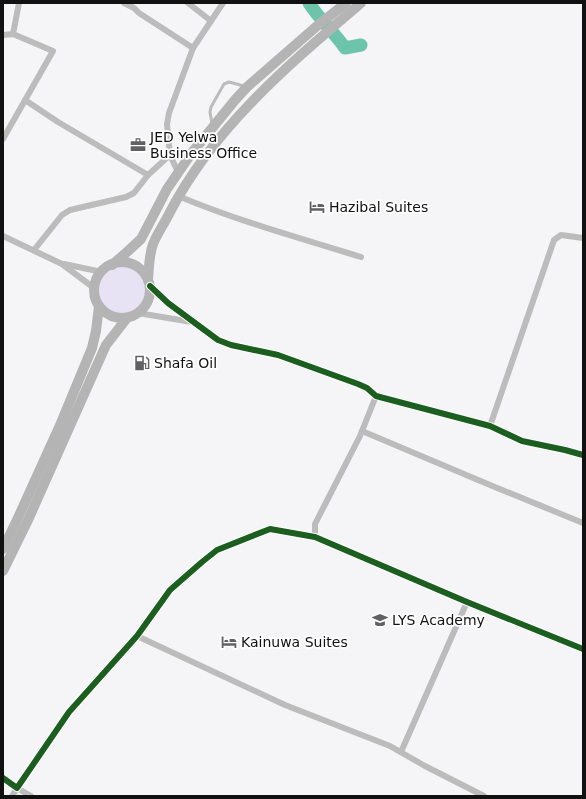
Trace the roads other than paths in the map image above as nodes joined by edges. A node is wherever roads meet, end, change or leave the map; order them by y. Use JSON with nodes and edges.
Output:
{"nodes":[{"id":1,"x":19,"y":3,"type":"edge"},
{"id":2,"x":124,"y":3,"type":"edge"},
{"id":3,"x":188,"y":3,"type":"edge"},
{"id":4,"x":223,"y":3,"type":"edge"},
{"id":5,"x":346,"y":3,"type":"edge"},
{"id":6,"x":362,"y":3,"type":"edge"},
{"id":7,"x":135,"y":6,"type":"edge"},
{"id":8,"x":336,"y":18,"type":"junction"},
{"id":9,"x":211,"y":21,"type":"junction"},
{"id":10,"x":13,"y":34,"type":"junction"},
{"id":11,"x":3,"y":35,"type":"edge"},
{"id":12,"x":193,"y":48,"type":"junction"},
{"id":13,"x":247,"y":87,"type":"junction"},
{"id":14,"x":25,"y":100,"type":"junction"},
{"id":15,"x":213,"y":126,"type":"junction"},
{"id":16,"x":3,"y":139,"type":"edge"},
{"id":17,"x":170,"y":155,"type":"junction"},
{"id":18,"x":178,"y":172,"type":"junction"},
{"id":19,"x":148,"y":175,"type":"junction"},
{"id":20,"x":178,"y":196,"type":"junction"},
{"id":21,"x":3,"y":236,"type":"edge"},
{"id":22,"x":583,"y":238,"type":"edge"},
{"id":23,"x":34,"y":250,"type":"junction"},
{"id":24,"x":361,"y":257,"type":"dead end"},
{"id":25,"x":62,"y":264,"type":"junction"},
{"id":26,"x":112,"y":265,"type":"junction"},
{"id":27,"x":102,"y":272,"type":"junction"},
{"id":28,"x":149,"y":283,"type":"junction"},
{"id":29,"x":94,"y":288,"type":"junction"},
{"id":30,"x":99,"y":306,"type":"junction"},
{"id":31,"x":138,"y":313,"type":"junction"},
{"id":32,"x":127,"y":318,"type":"junction"},
{"id":33,"x":194,"y":322,"type":"junction"},
{"id":34,"x":376,"y":396,"type":"junction"},
{"id":35,"x":490,"y":426,"type":"junction"},
{"id":36,"x":362,"y":431,"type":"junction"},
{"id":37,"x":583,"y":455,"type":"edge"},
{"id":38,"x":583,"y":523,"type":"edge"},
{"id":39,"x":315,"y":537,"type":"junction"},
{"id":40,"x":3,"y":549,"type":"edge"},
{"id":41,"x":3,"y":571,"type":"edge"},
{"id":42,"x":467,"y":602,"type":"junction"},
{"id":43,"x":137,"y":636,"type":"junction"},
{"id":44,"x":583,"y":648,"type":"edge"},
{"id":45,"x":401,"y":752,"type":"junction"},
{"id":46,"x":3,"y":778,"type":"edge"},
{"id":47,"x":18,"y":788,"type":"junction"},
{"id":48,"x":12,"y":796,"type":"edge"},
{"id":49,"x":31,"y":796,"type":"edge"},
{"id":50,"x":484,"y":796,"type":"edge"}],
"edges":[{"from":1,"to":10,"type":"street"},
{"from":2,"to":7,"type":"street"},
{"from":3,"to":9,"type":"street"},
{"from":4,"to":9,"type":"street"},
{"from":5,"to":8,"type":"main road"},
{"from":6,"to":8,"type":"main road"},
{"from":7,"to":12,"type":"street"},
{"from":8,"to":13,"type":"main road"},
{"from":8,"to":20,"type":"main road"},
{"from":9,"to":12,"type":"street"},
{"from":10,"to":11,"type":"street"},
{"from":10,"to":14,"type":"street"},
{"from":12,"to":17,"type":"street"},
{"from":13,"to":15,"type":"main road"},
{"from":13,"to":15,"type":"lane"},
{"from":14,"to":16,"type":"street"},
{"from":14,"to":19,"type":"street"},
{"from":15,"to":18,"type":"main road"},
{"from":17,"to":18,"type":"street"},
{"from":17,"to":19,"type":"street"},
{"from":18,"to":26,"type":"main road"},
{"from":19,"to":23,"type":"street"},
{"from":20,"to":24,"type":"street"},
{"from":20,"to":28,"type":"main road"},
{"from":21,"to":23,"type":"street"},
{"from":22,"to":35,"type":"street"},
{"from":23,"to":25,"type":"street"},
{"from":25,"to":27,"type":"street"},
{"from":25,"to":29,"type":"street"},
{"from":26,"to":27,"type":"main road"},
{"from":26,"to":28,"type":"main road"},
{"from":27,"to":29,"type":"main road"},
{"from":28,"to":31,"type":"main road"},
{"from":28,"to":33,"type":"street"},
{"from":29,"to":30,"type":"main road"},
{"from":30,"to":32,"type":"main road"},
{"from":30,"to":40,"type":"main road"},
{"from":31,"to":32,"type":"main road"},
{"from":31,"to":33,"type":"street"},
{"from":32,"to":41,"type":"main road"},
{"from":33,"to":34,"type":"street"},
{"from":34,"to":35,"type":"street"},
{"from":34,"to":36,"type":"street"},
{"from":35,"to":37,"type":"street"},
{"from":36,"to":38,"type":"street"},
{"from":36,"to":39,"type":"street"},
{"from":39,"to":42,"type":"street"},
{"from":39,"to":43,"type":"street"},
{"from":42,"to":44,"type":"street"},
{"from":42,"to":45,"type":"street"},
{"from":43,"to":45,"type":"street"},
{"from":43,"to":47,"type":"street"},
{"from":45,"to":50,"type":"street"},
{"from":46,"to":47,"type":"street"},
{"from":47,"to":48,"type":"street"},
{"from":47,"to":49,"type":"street"}]}
